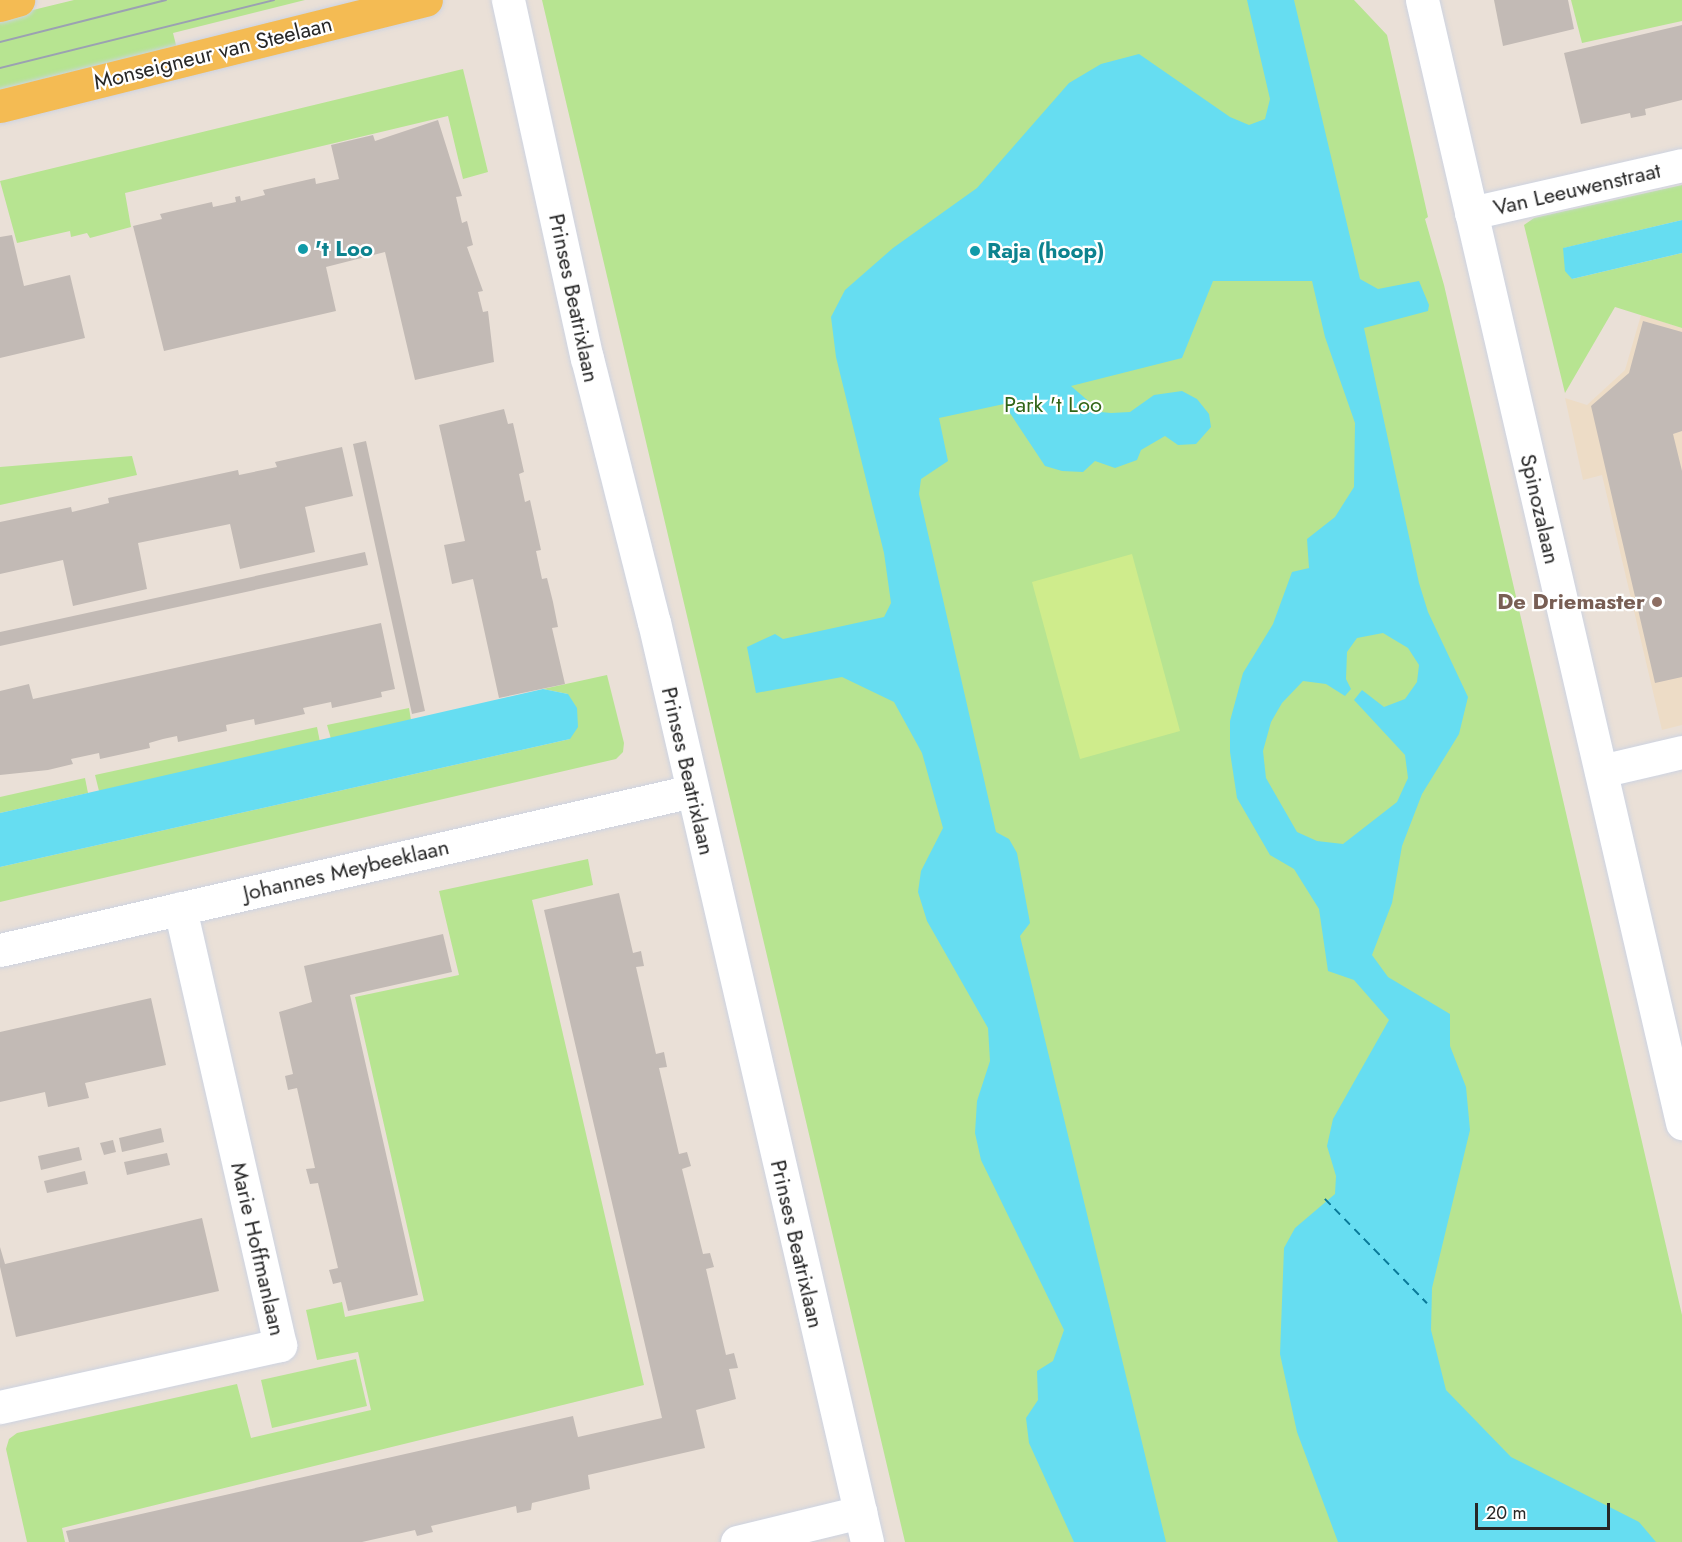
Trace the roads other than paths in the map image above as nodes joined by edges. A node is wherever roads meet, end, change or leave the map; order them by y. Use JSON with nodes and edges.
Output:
{"nodes":[{"id":1,"x":18,"y":0,"type":"edge"},
{"id":2,"x":426,"y":0,"type":"edge"},
{"id":3,"x":508,"y":0,"type":"edge"},
{"id":4,"x":1422,"y":0,"type":"edge"},
{"id":5,"x":0,"y":5,"type":"edge"},
{"id":6,"x":0,"y":106,"type":"edge"},
{"id":7,"x":1682,"y":165,"type":"edge"},
{"id":8,"x":1471,"y":213,"type":"junction"},
{"id":9,"x":1682,"y":752,"type":"edge"},
{"id":10,"x":1601,"y":771,"type":"junction"},
{"id":11,"x":692,"y":791,"type":"junction"},
{"id":12,"x":180,"y":908,"type":"junction"},
{"id":13,"x":0,"y":950,"type":"edge"},
{"id":14,"x":1682,"y":1123,"type":"edge"},
{"id":15,"x":0,"y":1407,"type":"edge"},
{"id":16,"x":863,"y":1527,"type":"edge"},
{"id":17,"x":738,"y":1542,"type":"edge"}],
"edges":[{"from":1,"to":5,"type":"main road"},
{"from":2,"to":6,"type":"main road","name":"Monseigneur van Steelaan"},
{"from":3,"to":11,"type":"street","name":"Prinses Beatrixlaan"},
{"from":4,"to":8,"type":"street","name":"Spinozalaan"},
{"from":7,"to":8,"type":"street","name":"Van Leeuwenstraat"},
{"from":8,"to":10,"type":"street","name":"Spinozalaan"},
{"from":9,"to":10,"type":"street"},
{"from":10,"to":14,"type":"street","name":"Spinozalaan"},
{"from":11,"to":12,"type":"street","name":"Johannes Meybeeklaan"},
{"from":11,"to":16,"type":"street","name":"Prinses Beatrixlaan"},
{"from":12,"to":13,"type":"street","name":"Johannes Meybeeklaan"},
{"from":12,"to":15,"type":"street","name":"Marie Hoffmanlaan"},
{"from":16,"to":17,"type":"street"}]}
